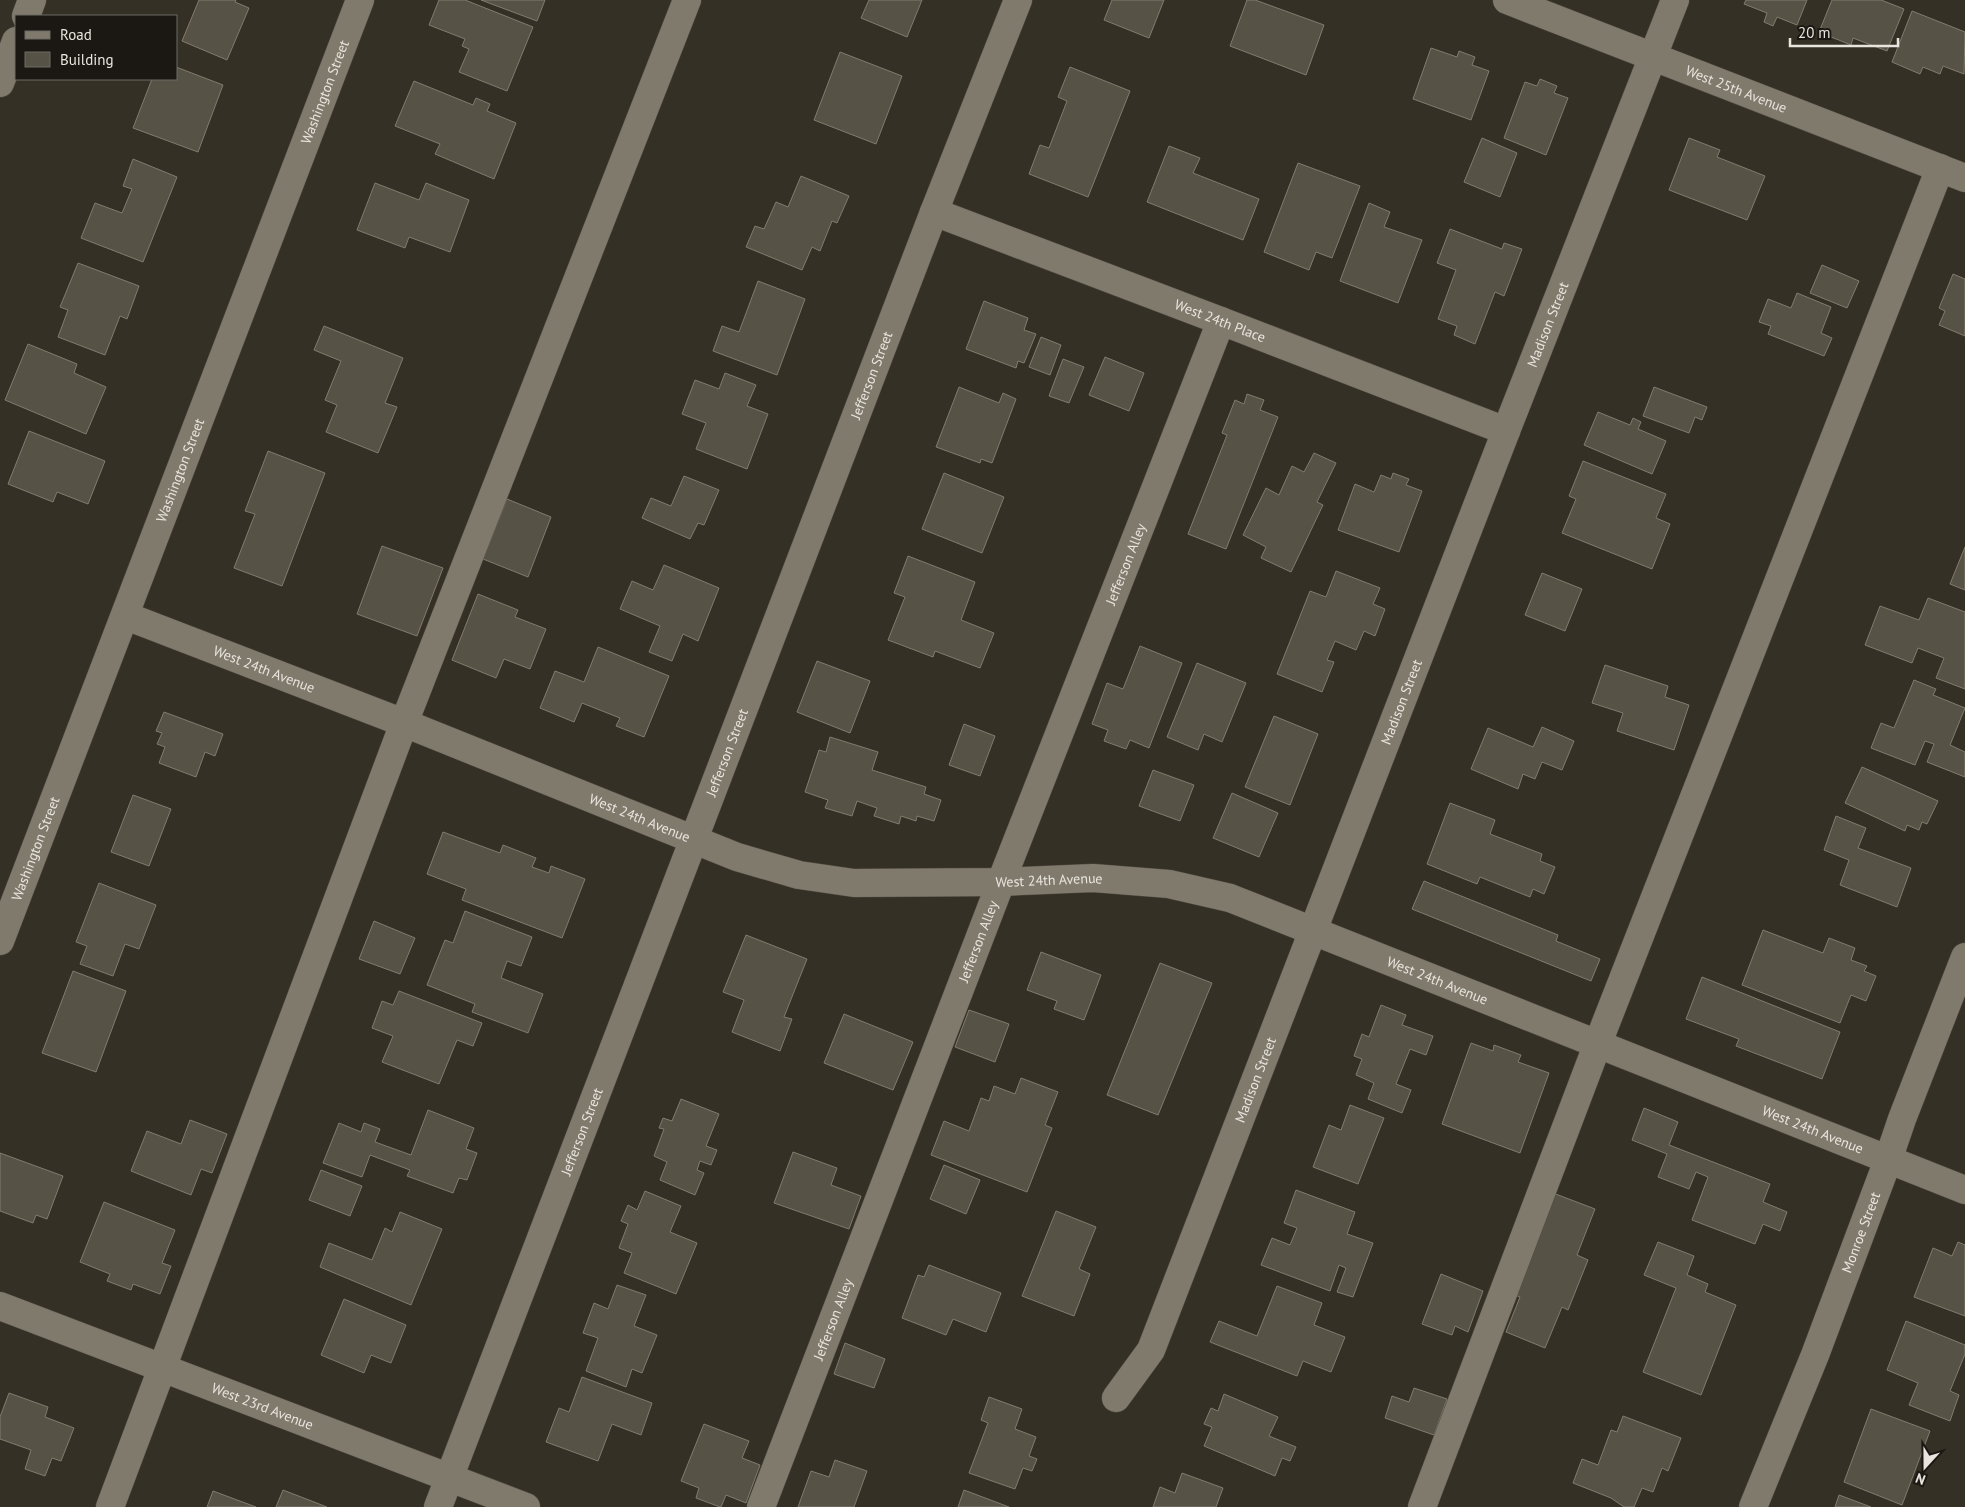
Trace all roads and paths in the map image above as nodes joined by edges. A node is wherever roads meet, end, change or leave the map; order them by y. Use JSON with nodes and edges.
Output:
{"nodes":[{"id":1,"x":32,"y":0,"type":"edge"},
{"id":2,"x":360,"y":0,"type":"edge"},
{"id":3,"x":687,"y":0,"type":"edge"},
{"id":4,"x":1018,"y":0,"type":"edge"},
{"id":5,"x":1507,"y":0,"type":"edge"},
{"id":6,"x":1675,"y":0,"type":"edge"},
{"id":7,"x":26,"y":15,"type":"edge"},
{"id":8,"x":15,"y":44,"type":"edge"},
{"id":9,"x":1653,"y":56,"type":"junction"},
{"id":10,"x":0,"y":83,"type":"edge"},
{"id":11,"x":1953,"y":173,"type":"edge"},
{"id":12,"x":934,"y":212,"type":"junction"},
{"id":13,"x":1221,"y":320,"type":"junction"},
{"id":14,"x":1506,"y":431,"type":"junction"},
{"id":15,"x":126,"y":616,"type":"junction"},
{"id":16,"x":404,"y":723,"type":"junction"},
{"id":17,"x":694,"y":839,"type":"junction"},
{"id":18,"x":1001,"y":882,"type":"junction"},
{"id":19,"x":1314,"y":931,"type":"junction"},
{"id":20,"x":0,"y":941,"type":"edge"},
{"id":21,"x":1965,"y":957,"type":"edge"},
{"id":22,"x":1598,"y":1044,"type":"junction"},
{"id":23,"x":1888,"y":1160,"type":"junction"},
{"id":24,"x":1965,"y":1190,"type":"edge"},
{"id":25,"x":0,"y":1306,"type":"edge"},
{"id":26,"x":163,"y":1368,"type":"junction"},
{"id":27,"x":1116,"y":1398,"type":"dead end"},
{"id":28,"x":449,"y":1478,"type":"junction"},
{"id":29,"x":110,"y":1507,"type":"edge"},
{"id":30,"x":438,"y":1507,"type":"edge"},
{"id":31,"x":526,"y":1507,"type":"edge"},
{"id":32,"x":761,"y":1507,"type":"edge"},
{"id":33,"x":1422,"y":1507,"type":"edge"},
{"id":34,"x":1753,"y":1507,"type":"edge"}],
"edges":[{"from":1,"to":7,"type":"street"},
{"from":2,"to":15,"type":"street","name":"Washington Street"},
{"from":3,"to":16,"type":"street"},
{"from":4,"to":12,"type":"street","name":"Jefferson Street"},
{"from":5,"to":9,"type":"street","name":"West 25th Avenue"},
{"from":6,"to":9,"type":"street","name":"Madison Street"},
{"from":8,"to":10,"type":"street"},
{"from":9,"to":11,"type":"street","name":"West 25th Avenue"},
{"from":9,"to":14,"type":"street","name":"Madison Street"},
{"from":11,"to":22,"type":"street"},
{"from":12,"to":13,"type":"street","name":"West 24th Place"},
{"from":12,"to":17,"type":"street","name":"Jefferson Street"},
{"from":13,"to":14,"type":"street","name":"West 24th Place"},
{"from":13,"to":18,"type":"street","name":"Jefferson Alley"},
{"from":14,"to":19,"type":"street","name":"Madison Street"},
{"from":15,"to":16,"type":"street","name":"West 24th Avenue"},
{"from":15,"to":20,"type":"street","name":"Washington Street"},
{"from":16,"to":17,"type":"street","name":"West 24th Avenue"},
{"from":16,"to":26,"type":"street"},
{"from":17,"to":18,"type":"street","name":"West 24th Avenue"},
{"from":17,"to":28,"type":"street","name":"Jefferson Street"},
{"from":18,"to":19,"type":"street","name":"West 24th Avenue"},
{"from":18,"to":32,"type":"street","name":"Jefferson Alley"},
{"from":19,"to":22,"type":"street","name":"West 24th Avenue"},
{"from":19,"to":27,"type":"street","name":"Madison Street"},
{"from":21,"to":23,"type":"street","name":"Monroe Street"},
{"from":22,"to":23,"type":"street","name":"West 24th Avenue"},
{"from":22,"to":33,"type":"street"},
{"from":23,"to":24,"type":"street","name":"West 24th Avenue"},
{"from":23,"to":34,"type":"street","name":"Monroe Street"},
{"from":25,"to":26,"type":"street","name":"West 23rd Avenue"},
{"from":26,"to":28,"type":"street","name":"West 23rd Avenue"},
{"from":26,"to":29,"type":"street"},
{"from":28,"to":30,"type":"street","name":"Jefferson Street"},
{"from":28,"to":31,"type":"street","name":"West 23rd Avenue"}]}
